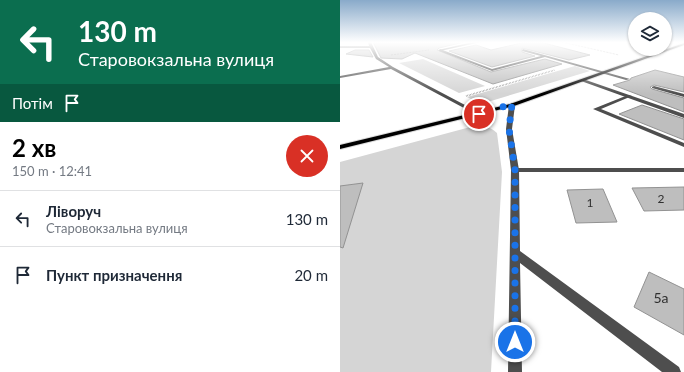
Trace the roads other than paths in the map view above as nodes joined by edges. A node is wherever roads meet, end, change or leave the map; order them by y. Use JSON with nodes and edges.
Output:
{"nodes":[{"id":1,"x":379,"y":59,"type":"edge"},
{"id":2,"x":464,"y":59,"type":"edge"},
{"id":3,"x":532,"y":59,"type":"edge"},
{"id":4,"x":558,"y":59,"type":"edge"},
{"id":5,"x":641,"y":59,"type":"edge"},
{"id":6,"x":392,"y":68,"type":"junction"},
{"id":7,"x":605,"y":73,"type":"junction"},
{"id":8,"x":340,"y":77,"type":"edge"},
{"id":9,"x":583,"y":80,"type":"junction"},
{"id":10,"x":628,"y":80,"type":"dead end"},
{"id":11,"x":654,"y":87,"type":"dead end"},
{"id":12,"x":630,"y":96,"type":"junction"},
{"id":13,"x":684,"y":96,"type":"edge"},
{"id":14,"x":512,"y":104,"type":"junction"},
{"id":15,"x":479,"y":114,"type":"junction"},
{"id":16,"x":684,"y":116,"type":"edge"},
{"id":17,"x":684,"y":145,"type":"edge"},
{"id":18,"x":340,"y":147,"type":"edge"},
{"id":19,"x":515,"y":170,"type":"junction"},
{"id":20,"x":684,"y":170,"type":"edge"},
{"id":21,"x":515,"y":253,"type":"junction"},
{"id":22,"x":515,"y":372,"type":"edge"},
{"id":23,"x":674,"y":372,"type":"edge"}],
"edges":[{"from":1,"to":6,"type":"street"},
{"from":2,"to":3,"type":"street"},
{"from":4,"to":7,"type":"street"},
{"from":5,"to":7,"type":"main road"},
{"from":6,"to":8,"type":"street"},
{"from":6,"to":15,"type":"street"},
{"from":7,"to":9,"type":"main road"},
{"from":7,"to":10,"type":"street"},
{"from":9,"to":12,"type":"street"},
{"from":9,"to":14,"type":"main road"},
{"from":11,"to":13,"type":"street"},
{"from":12,"to":16,"type":"street"},
{"from":12,"to":17,"type":"street"},
{"from":14,"to":15,"type":"main road"},
{"from":14,"to":19,"type":"street"},
{"from":15,"to":18,"type":"main road"},
{"from":19,"to":20,"type":"street"},
{"from":19,"to":21,"type":"street"},
{"from":21,"to":22,"type":"street"},
{"from":21,"to":23,"type":"street"}]}
